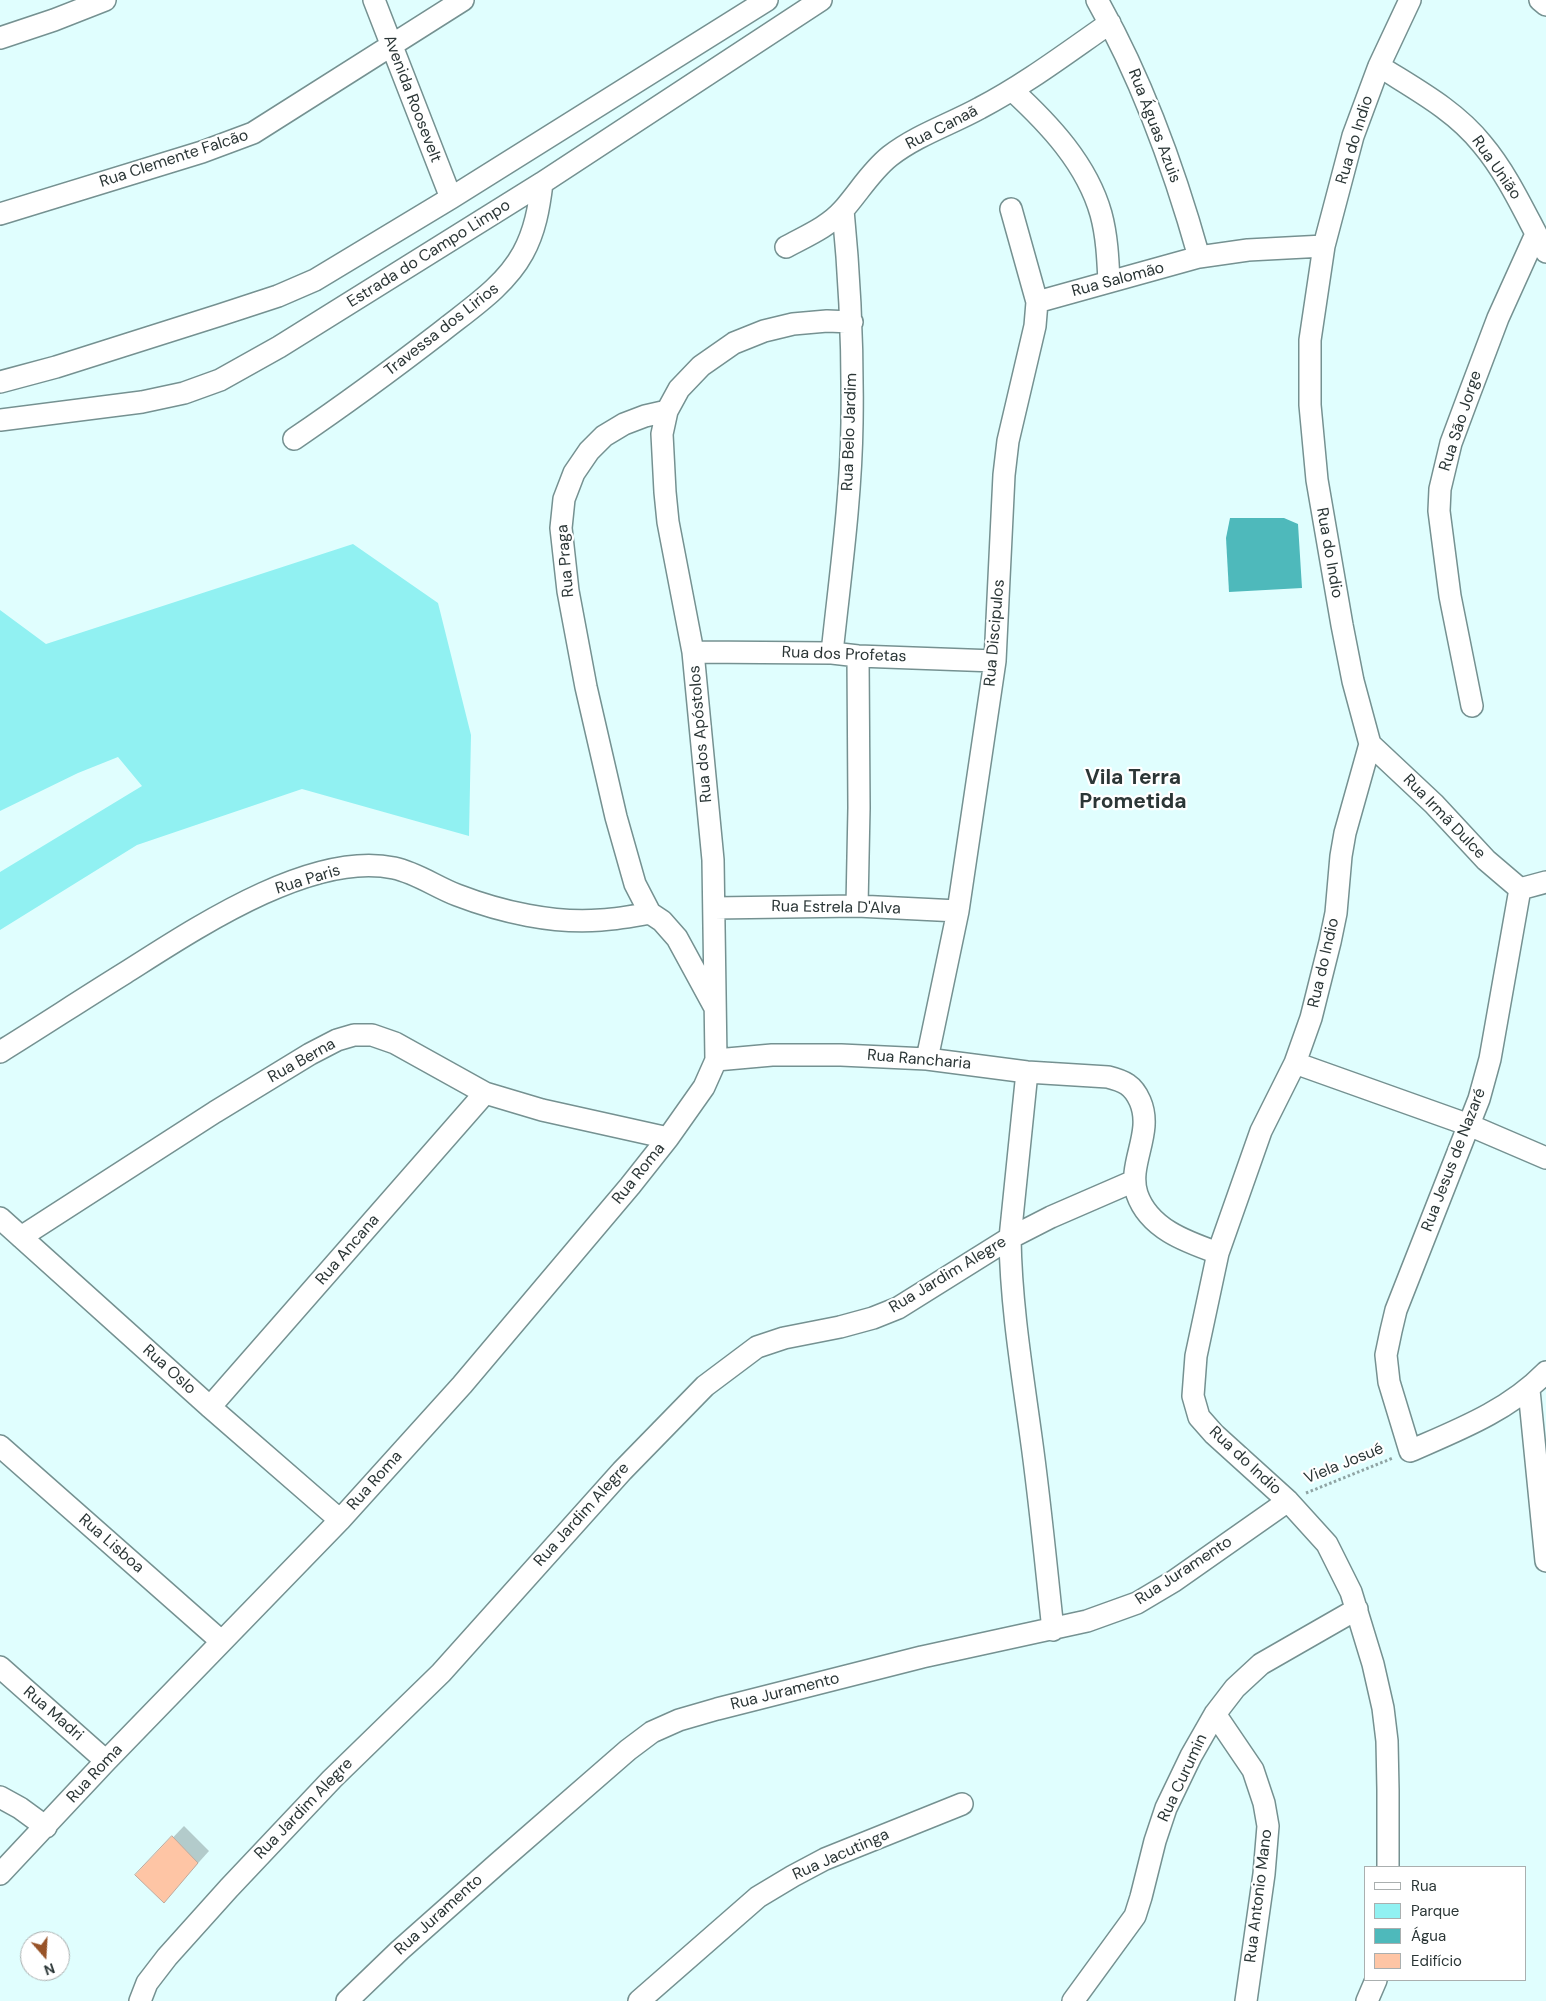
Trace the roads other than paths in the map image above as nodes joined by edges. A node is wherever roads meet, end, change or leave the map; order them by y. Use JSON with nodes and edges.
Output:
{"nodes":[{"id":1,"x":105,"y":0,"type":"edge"},
{"id":2,"x":374,"y":0,"type":"edge"},
{"id":3,"x":463,"y":0,"type":"edge"},
{"id":4,"x":767,"y":0,"type":"edge"},
{"id":5,"x":822,"y":0,"type":"edge"},
{"id":6,"x":1097,"y":0,"type":"edge"},
{"id":7,"x":1410,"y":0,"type":"edge"},
{"id":8,"x":1540,"y":0,"type":"edge"},
{"id":9,"x":1546,"y":5,"type":"edge"},
{"id":10,"x":1110,"y":23,"type":"junction"},
{"id":11,"x":0,"y":38,"type":"edge"},
{"id":12,"x":392,"y":46,"type":"junction"},
{"id":13,"x":1379,"y":66,"type":"junction"},
{"id":14,"x":1012,"y":90,"type":"junction"},
{"id":15,"x":542,"y":184,"type":"junction"},
{"id":16,"x":451,"y":198,"type":"junction"},
{"id":17,"x":1011,"y":209,"type":"dead end"},
{"id":18,"x":843,"y":210,"type":"junction"},
{"id":19,"x":0,"y":214,"type":"edge"},
{"id":20,"x":1541,"y":243,"type":"edge"},
{"id":21,"x":1324,"y":246,"type":"junction"},
{"id":22,"x":786,"y":247,"type":"dead end"},
{"id":23,"x":1199,"y":257,"type":"junction"},
{"id":24,"x":1109,"y":282,"type":"junction"},
{"id":25,"x":1036,"y":302,"type":"junction"},
{"id":26,"x":852,"y":322,"type":"junction"},
{"id":27,"x":0,"y":382,"type":"edge"},
{"id":28,"x":667,"y":411,"type":"junction"},
{"id":29,"x":0,"y":420,"type":"edge"},
{"id":30,"x":294,"y":439,"type":"dead end"},
{"id":31,"x":693,"y":652,"type":"junction"},
{"id":32,"x":832,"y":653,"type":"junction"},
{"id":33,"x":858,"y":656,"type":"junction"},
{"id":34,"x":995,"y":661,"type":"junction"},
{"id":35,"x":1472,"y":706,"type":"dead end"},
{"id":36,"x":1370,"y":744,"type":"junction"},
{"id":37,"x":1546,"y":882,"type":"edge"},
{"id":38,"x":1520,"y":889,"type":"junction"},
{"id":39,"x":857,"y":906,"type":"junction"},
{"id":40,"x":714,"y":908,"type":"junction"},
{"id":41,"x":958,"y":911,"type":"junction"},
{"id":42,"x":650,"y":914,"type":"junction"},
{"id":43,"x":715,"y":1008,"type":"junction"},
{"id":44,"x":0,"y":1052,"type":"edge"},
{"id":45,"x":927,"y":1059,"type":"junction"},
{"id":46,"x":716,"y":1060,"type":"junction"},
{"id":47,"x":1295,"y":1063,"type":"junction"},
{"id":48,"x":1027,"y":1072,"type":"junction"},
{"id":49,"x":485,"y":1093,"type":"junction"},
{"id":50,"x":1469,"y":1125,"type":"junction"},
{"id":51,"x":668,"y":1138,"type":"junction"},
{"id":52,"x":1546,"y":1158,"type":"edge"},
{"id":53,"x":1134,"y":1181,"type":"junction"},
{"id":54,"x":0,"y":1218,"type":"edge"},
{"id":55,"x":21,"y":1237,"type":"junction"},
{"id":56,"x":1010,"y":1238,"type":"junction"},
{"id":57,"x":1218,"y":1253,"type":"junction"},
{"id":58,"x":1546,"y":1372,"type":"edge"},
{"id":59,"x":1528,"y":1390,"type":"junction"},
{"id":60,"x":210,"y":1407,"type":"junction"},
{"id":61,"x":0,"y":1446,"type":"edge"},
{"id":62,"x":1288,"y":1501,"type":"junction"},
{"id":63,"x":340,"y":1520,"type":"junction"},
{"id":64,"x":1546,"y":1561,"type":"edge"},
{"id":65,"x":1357,"y":1609,"type":"junction"},
{"id":66,"x":1053,"y":1630,"type":"junction"},
{"id":67,"x":221,"y":1641,"type":"junction"},
{"id":68,"x":0,"y":1667,"type":"edge"},
{"id":69,"x":1215,"y":1714,"type":"junction"},
{"id":70,"x":106,"y":1761,"type":"junction"},
{"id":71,"x":0,"y":1797,"type":"edge"},
{"id":72,"x":962,"y":1804,"type":"dead end"},
{"id":73,"x":46,"y":1827,"type":"junction"},
{"id":74,"x":1388,"y":1866,"type":"edge"},
{"id":75,"x":0,"y":1874,"type":"edge"},
{"id":76,"x":1376,"y":1981,"type":"edge"},
{"id":77,"x":140,"y":2001,"type":"edge"},
{"id":78,"x":347,"y":2001,"type":"edge"},
{"id":79,"x":639,"y":2001,"type":"edge"},
{"id":80,"x":1074,"y":2001,"type":"edge"},
{"id":81,"x":1246,"y":2001,"type":"edge"},
{"id":82,"x":1367,"y":2001,"type":"edge"}],
"edges":[{"from":1,"to":11,"type":"street"},
{"from":2,"to":12,"type":"street","name":"Avenida Roosevelt"},
{"from":3,"to":12,"type":"street","name":"Rua Clemente Falcão"},
{"from":4,"to":16,"type":"street"},
{"from":5,"to":15,"type":"street","name":"Estrada do Campo Limpo"},
{"from":6,"to":10,"type":"street","name":"Rua Águas Azuis"},
{"from":7,"to":13,"type":"street","name":"Rua do Indio"},
{"from":8,"to":9,"type":"street"},
{"from":10,"to":14,"type":"street","name":"Rua Canaã"},
{"from":10,"to":23,"type":"street","name":"Rua Águas Azuis"},
{"from":12,"to":16,"type":"street","name":"Avenida Roosevelt"},
{"from":12,"to":19,"type":"street","name":"Rua Clemente Falcão"},
{"from":13,"to":20,"type":"street","name":"Rua União"},
{"from":13,"to":21,"type":"street","name":"Rua do Indio"},
{"from":14,"to":18,"type":"street","name":"Rua Canaã"},
{"from":14,"to":24,"type":"street"},
{"from":15,"to":29,"type":"street","name":"Estrada do Campo Limpo"},
{"from":15,"to":30,"type":"street","name":"Travessa dos Lirios"},
{"from":16,"to":27,"type":"street"},
{"from":17,"to":25,"type":"street","name":"Rua Discipulos"},
{"from":18,"to":22,"type":"street","name":"Rua Canaã"},
{"from":18,"to":26,"type":"street","name":"Rua Belo Jardim"},
{"from":20,"to":35,"type":"street","name":"Rua São Jorge"},
{"from":21,"to":23,"type":"street","name":"Rua Salomão"},
{"from":21,"to":36,"type":"street","name":"Rua do Indio"},
{"from":23,"to":24,"type":"street","name":"Rua Salomão"},
{"from":24,"to":25,"type":"street","name":"Rua Salomão"},
{"from":25,"to":34,"type":"street","name":"Rua Discipulos"},
{"from":26,"to":28,"type":"street"},
{"from":26,"to":32,"type":"street","name":"Rua Belo Jardim"},
{"from":28,"to":31,"type":"street","name":"Rua dos Apóstolos"},
{"from":28,"to":42,"type":"street","name":"Rua Praga"},
{"from":31,"to":32,"type":"street","name":"Rua dos Profetas"},
{"from":31,"to":40,"type":"street","name":"Rua dos Apóstolos"},
{"from":32,"to":33,"type":"street","name":"Rua dos Profetas"},
{"from":33,"to":34,"type":"street","name":"Rua dos Profetas"},
{"from":33,"to":39,"type":"street"},
{"from":34,"to":41,"type":"street","name":"Rua Discipulos"},
{"from":36,"to":38,"type":"street","name":"Rua Irmã Dulce"},
{"from":36,"to":47,"type":"street","name":"Rua do Indio"},
{"from":37,"to":38,"type":"street"},
{"from":38,"to":50,"type":"street","name":"Rua Jesus de Nazaré"},
{"from":39,"to":40,"type":"street","name":"Rua Estrela D'Alva"},
{"from":39,"to":41,"type":"street","name":"Rua Estrela D'Alva"},
{"from":40,"to":43,"type":"street","name":"Rua dos Apóstolos"},
{"from":41,"to":45,"type":"street","name":"Rua Discipulos"},
{"from":42,"to":43,"type":"street"},
{"from":42,"to":44,"type":"street","name":"Rua Paris"},
{"from":43,"to":46,"type":"street","name":"Rua dos Apóstolos"},
{"from":45,"to":46,"type":"street","name":"Rua Rancharia"},
{"from":45,"to":48,"type":"street","name":"Rua Rancharia"},
{"from":46,"to":51,"type":"street","name":"Rua Roma"},
{"from":47,"to":50,"type":"street"},
{"from":47,"to":57,"type":"street","name":"Rua do Indio"},
{"from":48,"to":53,"type":"street","name":"Rua Rancharia"},
{"from":48,"to":56,"type":"street"},
{"from":49,"to":51,"type":"street","name":"Rua Berna"},
{"from":49,"to":55,"type":"street","name":"Rua Berna"},
{"from":49,"to":60,"type":"street","name":"Rua Ancana"},
{"from":50,"to":52,"type":"street"},
{"from":50,"to":59,"type":"street","name":"Rua Jesus de Nazaré"},
{"from":51,"to":63,"type":"street","name":"Rua Roma"},
{"from":53,"to":56,"type":"street","name":"Rua Jardim Alegre"},
{"from":53,"to":57,"type":"street"},
{"from":54,"to":55,"type":"street","name":"Rua Oslo"},
{"from":55,"to":60,"type":"street","name":"Rua Oslo"},
{"from":56,"to":66,"type":"street"},
{"from":56,"to":77,"type":"street","name":"Rua Jardim Alegre"},
{"from":57,"to":62,"type":"street","name":"Rua do Indio"},
{"from":58,"to":59,"type":"street"},
{"from":59,"to":64,"type":"street"},
{"from":60,"to":63,"type":"street","name":"Rua Oslo"},
{"from":61,"to":67,"type":"street","name":"Rua Lisboa"},
{"from":62,"to":65,"type":"street","name":"Rua do Indio"},
{"from":62,"to":66,"type":"street","name":"Rua Juramento"},
{"from":63,"to":67,"type":"street","name":"Rua Roma"},
{"from":65,"to":69,"type":"street","name":"Rua Curumin"},
{"from":65,"to":74,"type":"street","name":"Rua do Indio"},
{"from":66,"to":78,"type":"street","name":"Rua Juramento"},
{"from":67,"to":70,"type":"street","name":"Rua Roma"},
{"from":68,"to":70,"type":"street","name":"Rua Madri"},
{"from":69,"to":80,"type":"street","name":"Rua Curumin"},
{"from":69,"to":81,"type":"street","name":"Rua Antonio Mano"},
{"from":70,"to":73,"type":"street","name":"Rua Roma"},
{"from":71,"to":73,"type":"street"},
{"from":72,"to":79,"type":"street","name":"Rua Jacutinga"},
{"from":73,"to":75,"type":"street","name":"Rua Roma"},
{"from":76,"to":82,"type":"street"}]}
